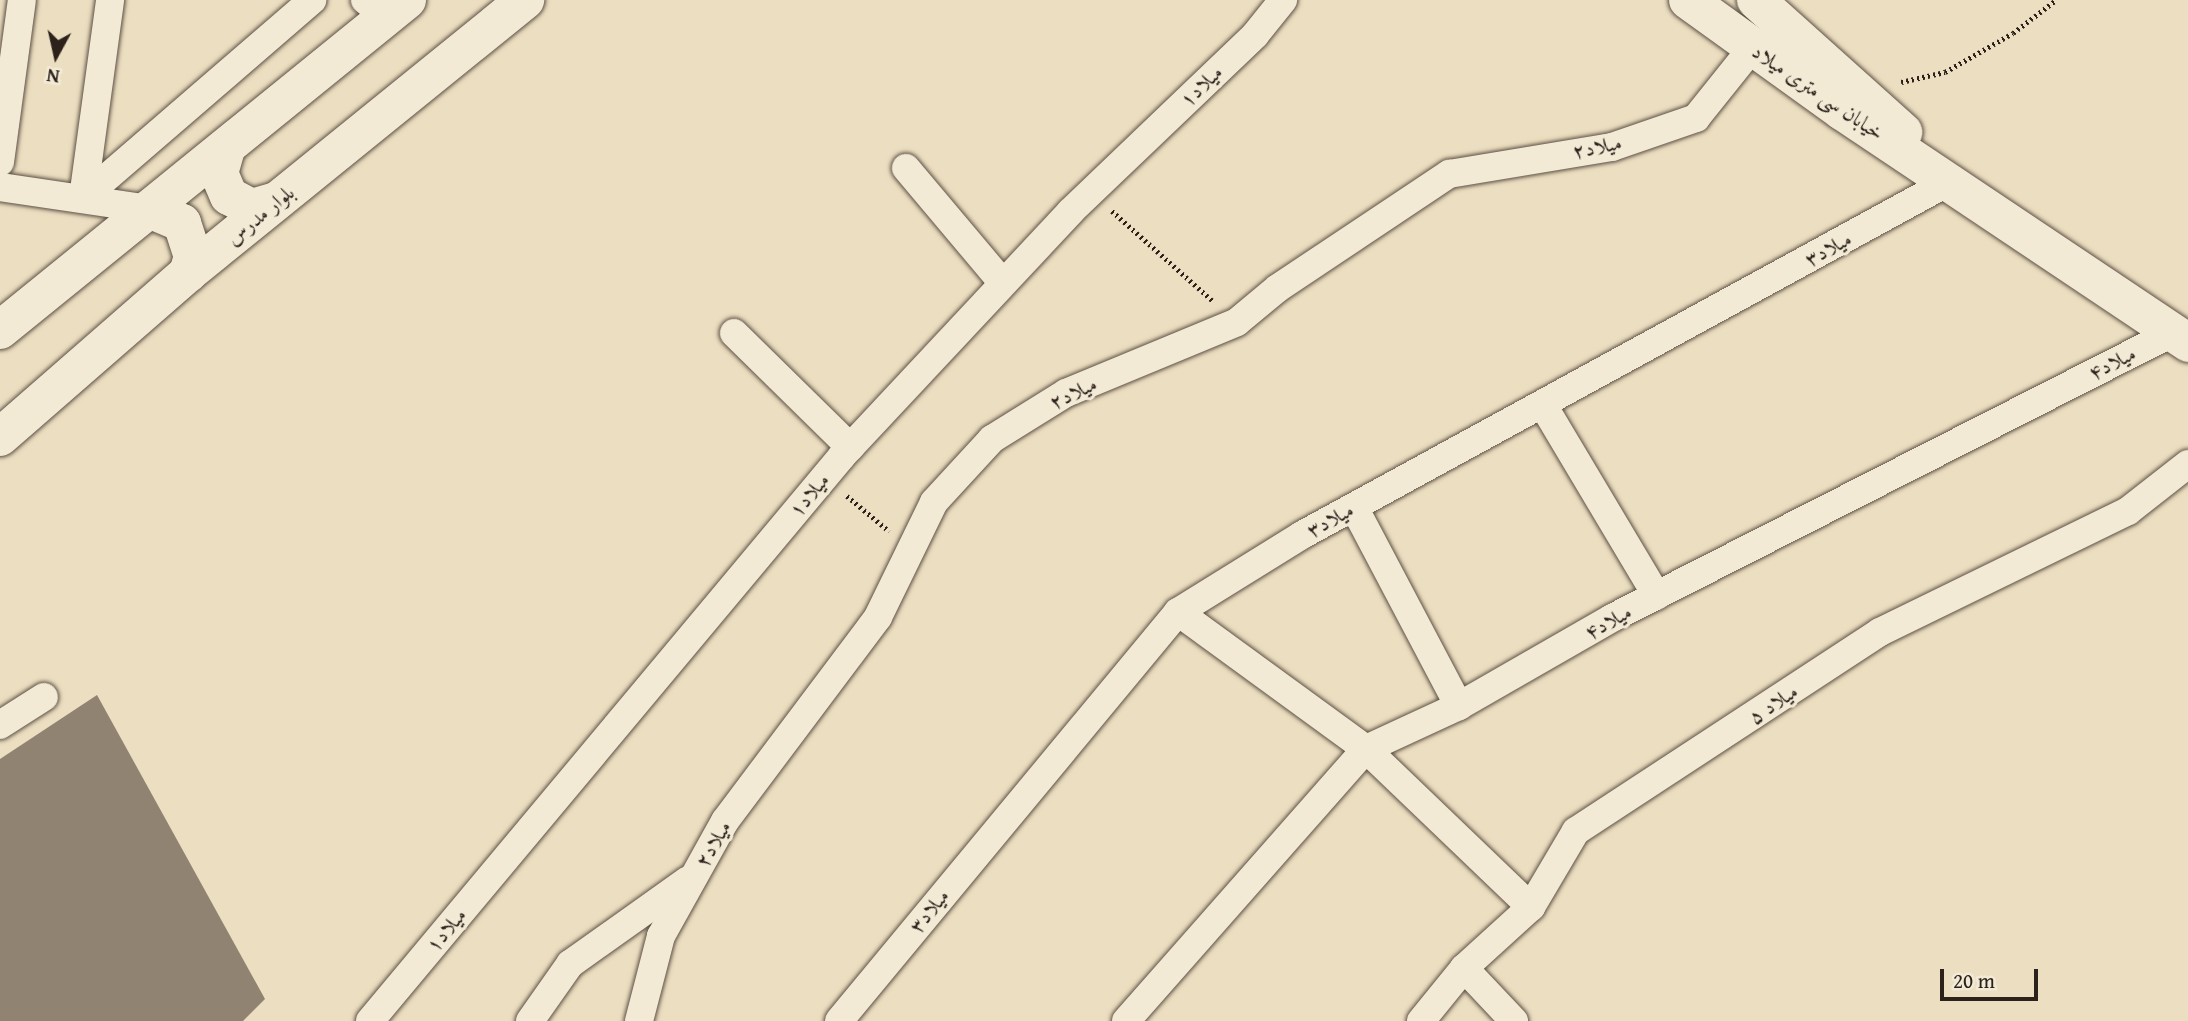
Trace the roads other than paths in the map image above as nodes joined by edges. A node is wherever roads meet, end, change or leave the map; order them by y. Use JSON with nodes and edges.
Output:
{"nodes":[{"id":1,"x":22,"y":0,"type":"edge"},
{"id":2,"x":110,"y":0,"type":"edge"},
{"id":3,"x":312,"y":0,"type":"edge"},
{"id":4,"x":525,"y":0,"type":"edge"},
{"id":5,"x":1283,"y":0,"type":"edge"},
{"id":6,"x":1688,"y":0,"type":"edge"},
{"id":7,"x":386,"y":6,"type":"edge"},
{"id":8,"x":1767,"y":10,"type":"edge"},
{"id":9,"x":1752,"y":48,"type":"junction"},
{"id":10,"x":226,"y":149,"type":"junction"},
{"id":11,"x":0,"y":162,"type":"edge"},
{"id":12,"x":906,"y":168,"type":"dead end"},
{"id":13,"x":1952,"y":180,"type":"junction"},
{"id":14,"x":0,"y":187,"type":"edge"},
{"id":15,"x":83,"y":198,"type":"junction"},
{"id":16,"x":276,"y":201,"type":"junction"},
{"id":17,"x":149,"y":209,"type":"junction"},
{"id":18,"x":188,"y":273,"type":"junction"},
{"id":19,"x":1003,"y":284,"type":"junction"},
{"id":20,"x":0,"y":330,"type":"edge"},
{"id":21,"x":734,"y":333,"type":"dead end"},
{"id":22,"x":2181,"y":337,"type":"edge"},
{"id":23,"x":1543,"y":405,"type":"junction"},
{"id":24,"x":0,"y":437,"type":"edge"},
{"id":25,"x":850,"y":447,"type":"junction"},
{"id":26,"x":2188,"y":464,"type":"edge"},
{"id":27,"x":1354,"y":507,"type":"junction"},
{"id":28,"x":1657,"y":596,"type":"junction"},
{"id":29,"x":1178,"y":612,"type":"junction"},
{"id":30,"x":44,"y":697,"type":"dead end"},
{"id":31,"x":1459,"y":706,"type":"junction"},
{"id":32,"x":0,"y":725,"type":"edge"},
{"id":33,"x":1366,"y":749,"type":"junction"},
{"id":34,"x":695,"y":875,"type":"junction"},
{"id":35,"x":1531,"y":907,"type":"junction"},
{"id":36,"x":1464,"y":968,"type":"junction"},
{"id":37,"x":370,"y":1021,"type":"edge"},
{"id":38,"x":530,"y":1021,"type":"edge"},
{"id":39,"x":639,"y":1021,"type":"edge"},
{"id":40,"x":839,"y":1021,"type":"edge"},
{"id":41,"x":1126,"y":1021,"type":"edge"},
{"id":42,"x":1421,"y":1021,"type":"edge"},
{"id":43,"x":1514,"y":1021,"type":"edge"}],
"edges":[{"from":1,"to":11,"type":"street"},
{"from":2,"to":15,"type":"street"},
{"from":3,"to":15,"type":"street"},
{"from":4,"to":16,"type":"main road","name":"بلوار مدرس"},
{"from":5,"to":19,"type":"street","name":"میلاد۱"},
{"from":6,"to":9,"type":"main road","name":"خیابان سی متری میلاد"},
{"from":7,"to":10,"type":"main road"},
{"from":8,"to":9,"type":"main road"},
{"from":8,"to":13,"type":"main road","name":"خیابان سی متری میلاد"},
{"from":9,"to":13,"type":"main road","name":"خیابان سی متری میلاد"},
{"from":9,"to":34,"type":"street","name":"میلاد۲"},
{"from":10,"to":16,"type":"main road"},
{"from":10,"to":17,"type":"main road"},
{"from":12,"to":19,"type":"street"},
{"from":13,"to":22,"type":"main road","name":"خیابان سی متری میلاد"},
{"from":13,"to":23,"type":"street","name":"میلاد۳"},
{"from":14,"to":15,"type":"street"},
{"from":15,"to":17,"type":"street"},
{"from":16,"to":18,"type":"main road","name":"بلوار مدرس"},
{"from":17,"to":18,"type":"main road"},
{"from":17,"to":20,"type":"main road"},
{"from":18,"to":24,"type":"main road","name":"بلوار مدرس"},
{"from":19,"to":25,"type":"street","name":"میلاد۱"},
{"from":21,"to":25,"type":"street"},
{"from":22,"to":28,"type":"street","name":"میلاد۴"},
{"from":23,"to":27,"type":"street","name":"میلاد۳"},
{"from":23,"to":28,"type":"street"},
{"from":25,"to":37,"type":"street","name":"میلاد۱"},
{"from":26,"to":35,"type":"street","name":"میلاد ۵"},
{"from":27,"to":29,"type":"street","name":"میلاد۳"},
{"from":27,"to":31,"type":"street"},
{"from":28,"to":31,"type":"street","name":"میلاد۴"},
{"from":29,"to":33,"type":"street"},
{"from":29,"to":40,"type":"street","name":"میلاد۳"},
{"from":30,"to":32,"type":"street"},
{"from":31,"to":33,"type":"street","name":"میلاد۴"},
{"from":33,"to":35,"type":"street"},
{"from":33,"to":41,"type":"street","name":"میلاد۴"},
{"from":34,"to":38,"type":"street"},
{"from":34,"to":39,"type":"street","name":"میلاد۲"},
{"from":35,"to":36,"type":"street","name":"میلاد ۵"},
{"from":36,"to":42,"type":"street","name":"میلاد ۵"},
{"from":36,"to":43,"type":"street"}]}
